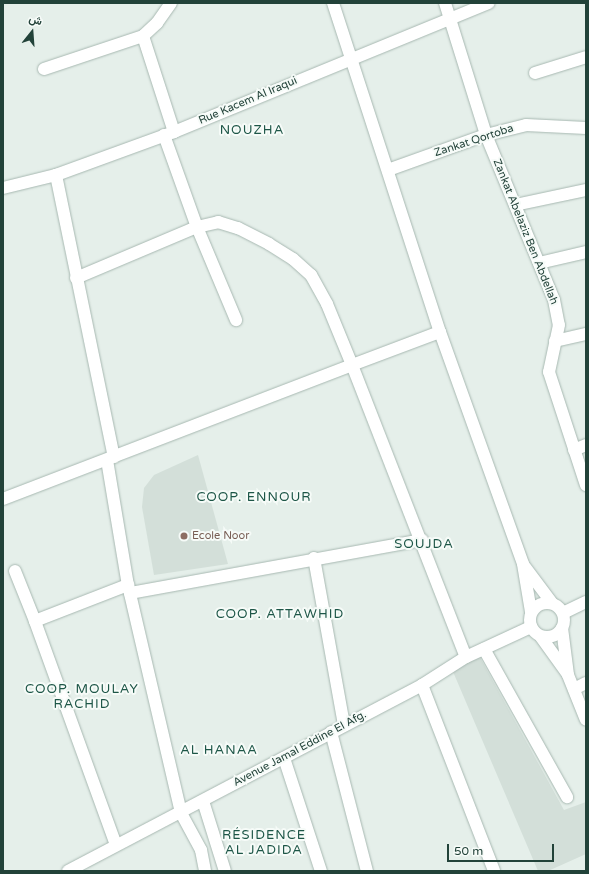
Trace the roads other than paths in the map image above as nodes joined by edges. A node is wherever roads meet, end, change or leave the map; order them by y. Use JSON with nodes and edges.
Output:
{"nodes":[{"id":1,"x":171,"y":3,"type":"edge"},
{"id":2,"x":333,"y":3,"type":"edge"},
{"id":3,"x":445,"y":3,"type":"edge"},
{"id":4,"x":490,"y":3,"type":"edge"},
{"id":5,"x":449,"y":17,"type":"junction"},
{"id":6,"x":143,"y":36,"type":"junction"},
{"id":7,"x":352,"y":57,"type":"junction"},
{"id":8,"x":586,"y":57,"type":"edge"},
{"id":9,"x":44,"y":68,"type":"dead end"},
{"id":10,"x":535,"y":73,"type":"dead end"},
{"id":11,"x":586,"y":128,"type":"edge"},
{"id":12,"x":169,"y":133,"type":"junction"},
{"id":13,"x":486,"y":135,"type":"junction"},
{"id":14,"x":388,"y":170,"type":"junction"},
{"id":15,"x":56,"y":175,"type":"junction"},
{"id":16,"x":3,"y":188,"type":"edge"},
{"id":17,"x":586,"y":190,"type":"edge"},
{"id":18,"x":515,"y":205,"type":"junction"},
{"id":19,"x":197,"y":227,"type":"junction"},
{"id":20,"x":586,"y":252,"type":"edge"},
{"id":21,"x":539,"y":263,"type":"junction"},
{"id":22,"x":76,"y":278,"type":"junction"},
{"id":23,"x":236,"y":320,"type":"dead end"},
{"id":24,"x":440,"y":332,"type":"junction"},
{"id":25,"x":586,"y":334,"type":"edge"},
{"id":26,"x":555,"y":341,"type":"junction"},
{"id":27,"x":352,"y":365,"type":"junction"},
{"id":28,"x":586,"y":446,"type":"edge"},
{"id":29,"x":574,"y":450,"type":"junction"},
{"id":30,"x":110,"y":459,"type":"junction"},
{"id":31,"x":586,"y":485,"type":"edge"},
{"id":32,"x":3,"y":499,"type":"edge"},
{"id":33,"x":422,"y":540,"type":"junction"},
{"id":34,"x":314,"y":558,"type":"junction"},
{"id":35,"x":523,"y":564,"type":"junction"},
{"id":36,"x":15,"y":571,"type":"dead end"},
{"id":37,"x":129,"y":589,"type":"junction"},
{"id":38,"x":586,"y":602,"type":"edge"},
{"id":39,"x":552,"y":604,"type":"junction"},
{"id":40,"x":531,"y":612,"type":"junction"},
{"id":41,"x":562,"y":613,"type":"junction"},
{"id":42,"x":35,"y":621,"type":"junction"},
{"id":43,"x":531,"y":627,"type":"junction"},
{"id":44,"x":562,"y":628,"type":"junction"},
{"id":45,"x":541,"y":637,"type":"junction"},
{"id":46,"x":484,"y":649,"type":"junction"},
{"id":47,"x":466,"y":657,"type":"junction"},
{"id":48,"x":568,"y":675,"type":"junction"},
{"id":49,"x":586,"y":684,"type":"edge"},
{"id":50,"x":422,"y":685,"type":"junction"},
{"id":51,"x":574,"y":689,"type":"junction"},
{"id":52,"x":586,"y":720,"type":"edge"},
{"id":53,"x":344,"y":725,"type":"junction"},
{"id":54,"x":331,"y":732,"type":"junction"},
{"id":55,"x":284,"y":758,"type":"junction"},
{"id":56,"x":567,"y":797,"type":"dead end"},
{"id":57,"x":203,"y":801,"type":"junction"},
{"id":58,"x":181,"y":813,"type":"junction"},
{"id":59,"x":116,"y":845,"type":"junction"},
{"id":60,"x":68,"y":871,"type":"edge"},
{"id":61,"x":205,"y":871,"type":"edge"},
{"id":62,"x":225,"y":871,"type":"edge"},
{"id":63,"x":321,"y":871,"type":"edge"},
{"id":64,"x":367,"y":871,"type":"edge"},
{"id":65,"x":494,"y":871,"type":"edge"}],
"edges":[{"from":1,"to":6,"type":"street"},
{"from":2,"to":7,"type":"street"},
{"from":3,"to":5,"type":"street","name":"Zankat Abelaziz Ben Abdellah"},
{"from":4,"to":5,"type":"street","name":"Rue Kacem Al Iraqui"},
{"from":5,"to":7,"type":"street","name":"Rue Kacem Al Iraqui"},
{"from":5,"to":13,"type":"street","name":"Zankat Abelaziz Ben Abdellah"},
{"from":6,"to":9,"type":"street"},
{"from":6,"to":12,"type":"street"},
{"from":7,"to":12,"type":"street","name":"Rue Kacem Al Iraqui"},
{"from":7,"to":14,"type":"street"},
{"from":8,"to":10,"type":"street"},
{"from":11,"to":13,"type":"street","name":"Zankat Qortoba"},
{"from":12,"to":15,"type":"street","name":"Rue Kacem Al Iraqui"},
{"from":12,"to":19,"type":"street"},
{"from":13,"to":14,"type":"street","name":"Zankat Qortoba"},
{"from":13,"to":18,"type":"street","name":"Zankat Abelaziz Ben Abdellah"},
{"from":14,"to":24,"type":"street"},
{"from":15,"to":16,"type":"street","name":"Rue Kacem Al Iraqui"},
{"from":15,"to":22,"type":"street"},
{"from":17,"to":18,"type":"street"},
{"from":18,"to":21,"type":"street","name":"Zankat Abelaziz Ben Abdellah"},
{"from":19,"to":22,"type":"street"},
{"from":19,"to":23,"type":"street"},
{"from":19,"to":27,"type":"street"},
{"from":20,"to":21,"type":"street"},
{"from":21,"to":26,"type":"street","name":"Zankat Abelaziz Ben Abdellah"},
{"from":22,"to":30,"type":"street"},
{"from":24,"to":27,"type":"street"},
{"from":24,"to":35,"type":"street"},
{"from":25,"to":26,"type":"street"},
{"from":26,"to":29,"type":"street","name":"Zankat Abelaziz Ben Abdellah"},
{"from":27,"to":30,"type":"street"},
{"from":27,"to":33,"type":"street"},
{"from":28,"to":29,"type":"street"},
{"from":29,"to":31,"type":"street","name":"Zankat Abelaziz Ben Abdellah"},
{"from":30,"to":32,"type":"street"},
{"from":30,"to":37,"type":"street"},
{"from":33,"to":34,"type":"street"},
{"from":33,"to":47,"type":"street"},
{"from":34,"to":37,"type":"street"},
{"from":34,"to":53,"type":"street"},
{"from":35,"to":39,"type":"street"},
{"from":35,"to":40,"type":"street"},
{"from":36,"to":42,"type":"street"},
{"from":37,"to":42,"type":"street"},
{"from":37,"to":58,"type":"street"},
{"from":38,"to":41,"type":"street"},
{"from":39,"to":40,"type":"street"},
{"from":39,"to":41,"type":"street"},
{"from":40,"to":43,"type":"street"},
{"from":41,"to":44,"type":"street"},
{"from":42,"to":59,"type":"street"},
{"from":43,"to":45,"type":"street"},
{"from":43,"to":46,"type":"street","name":"Avenue Jamal Eddine El Afg."},
{"from":44,"to":45,"type":"street"},
{"from":44,"to":48,"type":"street"},
{"from":45,"to":48,"type":"street"},
{"from":46,"to":47,"type":"street","name":"Avenue Jamal Eddine El Afg."},
{"from":46,"to":56,"type":"street"},
{"from":47,"to":50,"type":"street","name":"Avenue Jamal Eddine El Afg."},
{"from":48,"to":51,"type":"street"},
{"from":49,"to":51,"type":"street"},
{"from":50,"to":53,"type":"street","name":"Avenue Jamal Eddine El Afg."},
{"from":50,"to":65,"type":"street"},
{"from":51,"to":52,"type":"street"},
{"from":53,"to":54,"type":"street","name":"Avenue Jamal Eddine El Afg."},
{"from":54,"to":55,"type":"street","name":"Avenue Jamal Eddine El Afg."},
{"from":54,"to":64,"type":"street"},
{"from":55,"to":57,"type":"street","name":"Avenue Jamal Eddine El Afg."},
{"from":55,"to":63,"type":"street"},
{"from":57,"to":58,"type":"street","name":"Avenue Jamal Eddine El Afg."},
{"from":57,"to":62,"type":"street"},
{"from":58,"to":59,"type":"street","name":"Avenue Jamal Eddine El Afg."},
{"from":58,"to":61,"type":"street"},
{"from":59,"to":60,"type":"street","name":"Avenue Jamal Eddine El Afg."}]}
